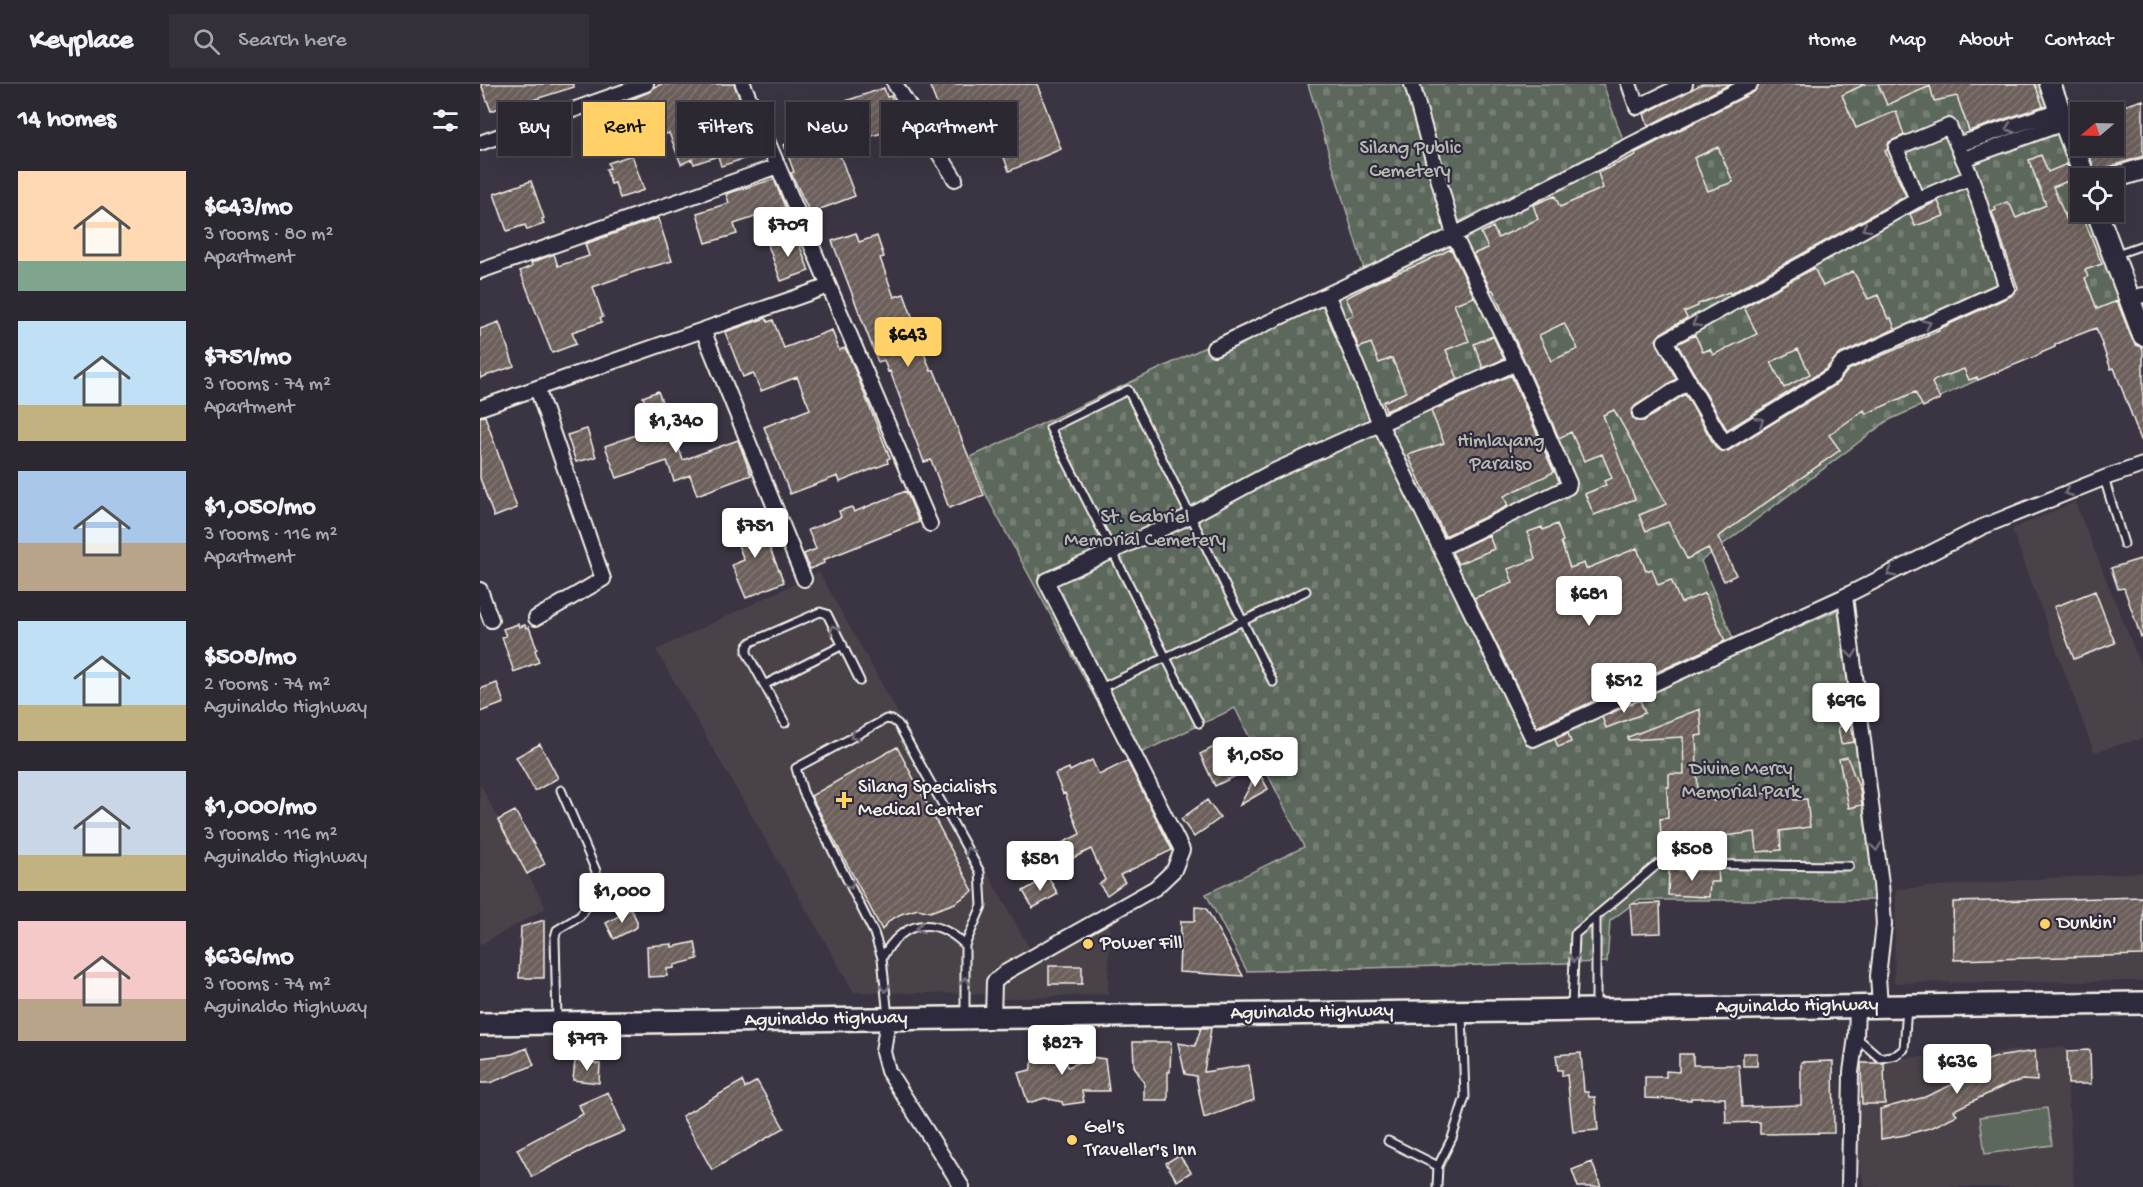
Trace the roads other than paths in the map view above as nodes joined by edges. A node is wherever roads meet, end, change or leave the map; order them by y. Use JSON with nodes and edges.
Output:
{"nodes":[{"id":1,"x":646,"y":84,"type":"edge"},
{"id":2,"x":743,"y":84,"type":"edge"},
{"id":3,"x":895,"y":84,"type":"edge"},
{"id":4,"x":1412,"y":84,"type":"edge"},
{"id":5,"x":1629,"y":84,"type":"edge"},
{"id":6,"x":1684,"y":84,"type":"edge"},
{"id":7,"x":1750,"y":84,"type":"edge"},
{"id":8,"x":2049,"y":84,"type":"edge"},
{"id":9,"x":2062,"y":117,"type":"junction"},
{"id":10,"x":480,"y":142,"type":"edge"},
{"id":11,"x":1957,"y":145,"type":"junction"},
{"id":12,"x":1963,"y":159,"type":"junction"},
{"id":13,"x":778,"y":166,"type":"junction"},
{"id":14,"x":2081,"y":168,"type":"edge"},
{"id":15,"x":2143,"y":169,"type":"edge"},
{"id":16,"x":2124,"y":175,"type":"edge"},
{"id":17,"x":1971,"y":177,"type":"junction"},
{"id":18,"x":955,"y":179,"type":"dead end"},
{"id":19,"x":1917,"y":200,"type":"junction"},
{"id":20,"x":2101,"y":222,"type":"edge"},
{"id":21,"x":1454,"y":235,"type":"junction"},
{"id":22,"x":2143,"y":245,"type":"edge"},
{"id":23,"x":2114,"y":255,"type":"junction"},
{"id":24,"x":480,"y":271,"type":"edge"},
{"id":25,"x":829,"y":286,"type":"junction"},
{"id":26,"x":1328,"y":296,"type":"junction"},
{"id":27,"x":2137,"y":297,"type":"edge"},
{"id":28,"x":703,"y":330,"type":"junction"},
{"id":29,"x":2143,"y":335,"type":"edge"},
{"id":30,"x":1214,"y":348,"type":"dead end"},
{"id":31,"x":1516,"y":363,"type":"junction"},
{"id":32,"x":1689,"y":381,"type":"junction"},
{"id":33,"x":537,"y":388,"type":"junction"},
{"id":34,"x":480,"y":408,"type":"edge"},
{"id":35,"x":1640,"y":413,"type":"dead end"},
{"id":36,"x":1380,"y":424,"type":"junction"},
{"id":37,"x":2143,"y":465,"type":"edge"},
{"id":38,"x":2104,"y":478,"type":"junction"},
{"id":39,"x":1190,"y":516,"type":"junction"},
{"id":40,"x":930,"y":524,"type":"dead end"},
{"id":41,"x":2124,"y":544,"type":"dead end"},
{"id":42,"x":1441,"y":548,"type":"junction"},
{"id":43,"x":1112,"y":551,"type":"junction"},
{"id":44,"x":804,"y":579,"type":"dead end"},
{"id":45,"x":480,"y":590,"type":"edge"},
{"id":46,"x":1306,"y":591,"type":"dead end"},
{"id":47,"x":1845,"y":596,"type":"junction"},
{"id":48,"x":536,"y":618,"type":"dead end"},
{"id":49,"x":491,"y":620,"type":"dead end"},
{"id":50,"x":1243,"y":621,"type":"junction"},
{"id":51,"x":843,"y":645,"type":"junction"},
{"id":52,"x":1166,"y":657,"type":"junction"},
{"id":53,"x":860,"y":681,"type":"dead end"},
{"id":54,"x":1273,"y":682,"type":"dead end"},
{"id":55,"x":764,"y":685,"type":"junction"},
{"id":56,"x":1101,"y":688,"type":"junction"},
{"id":57,"x":785,"y":723,"type":"dead end"},
{"id":58,"x":1199,"y":723,"type":"dead end"},
{"id":59,"x":561,"y":790,"type":"dead end"},
{"id":60,"x":1849,"y":866,"type":"dead end"},
{"id":61,"x":1596,"y":916,"type":"junction"},
{"id":62,"x":965,"y":945,"type":"junction"},
{"id":63,"x":882,"y":958,"type":"junction"},
{"id":64,"x":2143,"y":1003,"type":"edge"},
{"id":65,"x":1880,"y":1006,"type":"junction"},
{"id":66,"x":1907,"y":1006,"type":"junction"},
{"id":67,"x":1857,"y":1007,"type":"junction"},
{"id":68,"x":1572,"y":1010,"type":"junction"},
{"id":69,"x":1596,"y":1010,"type":"junction"},
{"id":70,"x":1462,"y":1011,"type":"junction"},
{"id":71,"x":993,"y":1017,"type":"junction"},
{"id":72,"x":965,"y":1018,"type":"junction"},
{"id":73,"x":888,"y":1019,"type":"junction"},
{"id":74,"x":557,"y":1023,"type":"junction"},
{"id":75,"x":480,"y":1024,"type":"edge"},
{"id":76,"x":1856,"y":1037,"type":"junction"},
{"id":77,"x":1388,"y":1141,"type":"dead end"},
{"id":78,"x":1438,"y":1166,"type":"junction"},
{"id":79,"x":962,"y":1187,"type":"edge"},
{"id":80,"x":1437,"y":1187,"type":"edge"},
{"id":81,"x":1849,"y":1187,"type":"edge"}],
"edges":[{"from":1,"to":10,"type":"street"},
{"from":2,"to":13,"type":"street"},
{"from":3,"to":18,"type":"street"},
{"from":4,"to":21,"type":"street"},
{"from":5,"to":6,"type":"street"},
{"from":7,"to":21,"type":"street"},
{"from":8,"to":9,"type":"main road"},
{"from":9,"to":11,"type":"street","one_way":true},
{"from":9,"to":12,"type":"street"},
{"from":9,"to":14,"type":"main road"},
{"from":11,"to":12,"type":"street"},
{"from":11,"to":19,"type":"street"},
{"from":12,"to":17,"type":"street"},
{"from":13,"to":24,"type":"street"},
{"from":13,"to":25,"type":"street"},
{"from":15,"to":16,"type":"main road"},
{"from":17,"to":19,"type":"street"},
{"from":32,"to":17,"type":"street","one_way":true},
{"from":19,"to":32,"type":"street","one_way":true},
{"from":20,"to":23,"type":"main road"},
{"from":21,"to":26,"type":"street"},
{"from":21,"to":31,"type":"street"},
{"from":22,"to":23,"type":"lane"},
{"from":23,"to":27,"type":"main road"},
{"from":25,"to":28,"type":"street"},
{"from":25,"to":40,"type":"street"},
{"from":26,"to":30,"type":"street"},
{"from":26,"to":36,"type":"street"},
{"from":27,"to":29,"type":"main road"},
{"from":28,"to":33,"type":"street"},
{"from":28,"to":44,"type":"street"},
{"from":31,"to":36,"type":"street"},
{"from":31,"to":42,"type":"street"},
{"from":32,"to":35,"type":"street"},
{"from":33,"to":34,"type":"street"},
{"from":33,"to":48,"type":"street"},
{"from":36,"to":39,"type":"street"},
{"from":36,"to":42,"type":"street"},
{"from":37,"to":38,"type":"street"},
{"from":38,"to":41,"type":"lane"},
{"from":38,"to":47,"type":"street","one_way":true},
{"from":39,"to":43,"type":"street"},
{"from":39,"to":43,"type":"lane"},
{"from":39,"to":50,"type":"lane"},
{"from":42,"to":47,"type":"street"},
{"from":43,"to":52,"type":"lane"},
{"from":43,"to":56,"type":"street"},
{"from":45,"to":49,"type":"street"},
{"from":46,"to":50,"type":"lane"},
{"from":47,"to":65,"type":"street","one_way":true},
{"from":50,"to":52,"type":"lane"},
{"from":50,"to":54,"type":"lane"},
{"from":51,"to":53,"type":"lane"},
{"from":51,"to":55,"type":"lane"},
{"from":51,"to":55,"type":"lane","one_way":true},
{"from":52,"to":56,"type":"lane"},
{"from":52,"to":58,"type":"lane"},
{"from":55,"to":57,"type":"lane"},
{"from":56,"to":71,"type":"street"},
{"from":59,"to":74,"type":"lane"},
{"from":60,"to":61,"type":"lane"},
{"from":61,"to":68,"type":"lane","one_way":true},
{"from":61,"to":69,"type":"lane"},
{"from":62,"to":63,"type":"lane","one_way":true},
{"from":62,"to":63,"type":"lane","one_way":true},
{"from":72,"to":62,"type":"lane","one_way":true},
{"from":63,"to":73,"type":"lane","one_way":true},
{"from":64,"to":66,"type":"main road","name":"Aguinaldo Highway"},
{"from":65,"to":66,"type":"main road","name":"Aguinaldo Highway"},
{"from":65,"to":67,"type":"main road","name":"Aguinaldo Highway"},
{"from":66,"to":76,"type":"lane"},
{"from":67,"to":69,"type":"main road","name":"Aguinaldo Highway"},
{"from":67,"to":76,"type":"street"},
{"from":68,"to":69,"type":"main road","name":"Aguinaldo Highway"},
{"from":68,"to":70,"type":"main road","name":"Aguinaldo Highway"},
{"from":70,"to":71,"type":"main road","name":"Aguinaldo Highway"},
{"from":70,"to":78,"type":"lane"},
{"from":71,"to":72,"type":"main road","name":"Aguinaldo Highway"},
{"from":72,"to":73,"type":"main road","name":"Aguinaldo Highway"},
{"from":73,"to":74,"type":"main road","name":"Aguinaldo Highway"},
{"from":73,"to":79,"type":"street"},
{"from":74,"to":75,"type":"main road","name":"Aguinaldo Highway"},
{"from":76,"to":81,"type":"street"},
{"from":77,"to":78,"type":"lane"},
{"from":78,"to":80,"type":"lane"}]}
